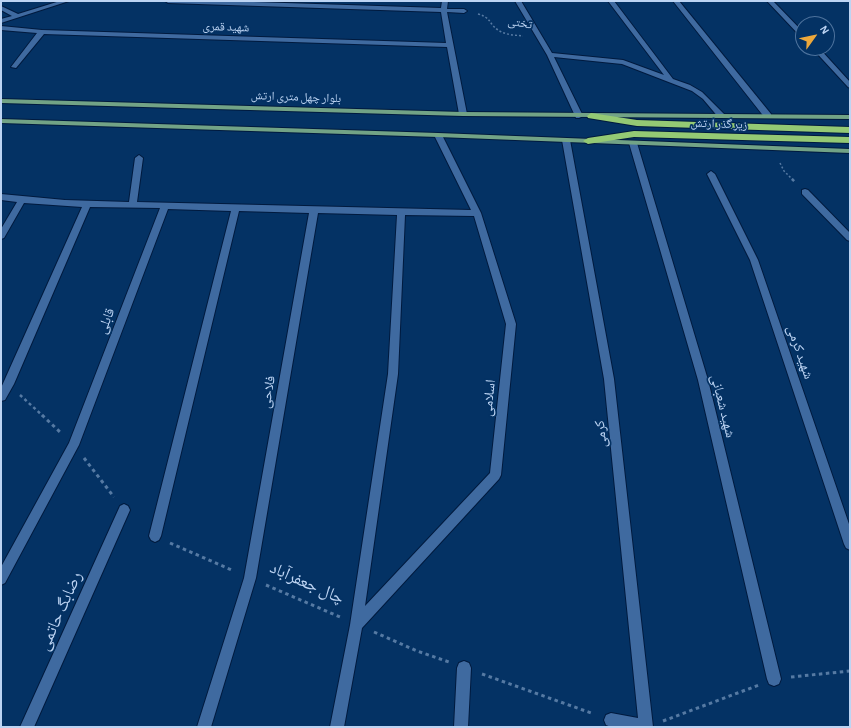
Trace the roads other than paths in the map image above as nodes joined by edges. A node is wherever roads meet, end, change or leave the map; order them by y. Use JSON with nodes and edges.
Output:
{"nodes":[{"id":1,"x":66,"y":1,"type":"edge"},
{"id":2,"x":168,"y":1,"type":"edge"},
{"id":3,"x":444,"y":1,"type":"edge"},
{"id":4,"x":518,"y":1,"type":"edge"},
{"id":5,"x":611,"y":1,"type":"edge"},
{"id":6,"x":676,"y":1,"type":"edge"},
{"id":7,"x":770,"y":1,"type":"edge"},
{"id":8,"x":1,"y":8,"type":"edge"},
{"id":9,"x":444,"y":12,"type":"junction"},
{"id":10,"x":464,"y":12,"type":"road end"},
{"id":11,"x":17,"y":16,"type":"junction"},
{"id":12,"x":1,"y":20,"type":"edge"},
{"id":13,"x":1,"y":28,"type":"edge"},
{"id":14,"x":795,"y":28,"type":"edge"},
{"id":15,"x":42,"y":32,"type":"junction"},
{"id":16,"x":451,"y":45,"type":"junction"},
{"id":17,"x":550,"y":55,"type":"junction"},
{"id":18,"x":822,"y":56,"type":"edge"},
{"id":19,"x":14,"y":68,"type":"dead end"},
{"id":20,"x":671,"y":80,"type":"junction"},
{"id":21,"x":850,"y":86,"type":"edge"},
{"id":22,"x":1,"y":101,"type":"edge"},
{"id":23,"x":463,"y":114,"type":"junction"},
{"id":24,"x":579,"y":116,"type":"junction"},
{"id":25,"x":591,"y":116,"type":"junction"},
{"id":26,"x":722,"y":116,"type":"junction"},
{"id":27,"x":768,"y":116,"type":"junction"},
{"id":28,"x":850,"y":117,"type":"edge"},
{"id":29,"x":1,"y":121,"type":"edge"},
{"id":30,"x":850,"y":130,"type":"edge"},
{"id":31,"x":438,"y":135,"type":"junction"},
{"id":32,"x":566,"y":140,"type":"junction"},
{"id":33,"x":850,"y":140,"type":"edge"},
{"id":34,"x":588,"y":141,"type":"junction"},
{"id":35,"x":634,"y":143,"type":"junction"},
{"id":36,"x":850,"y":151,"type":"edge"},
{"id":37,"x":139,"y":158,"type":"dead end"},
{"id":38,"x":711,"y":174,"type":"dead end"},
{"id":39,"x":805,"y":192,"type":"road end"},
{"id":40,"x":1,"y":197,"type":"edge"},
{"id":41,"x":22,"y":200,"type":"junction"},
{"id":42,"x":87,"y":204,"type":"junction"},
{"id":43,"x":133,"y":205,"type":"junction"},
{"id":44,"x":164,"y":206,"type":"junction"},
{"id":45,"x":236,"y":208,"type":"junction"},
{"id":46,"x":314,"y":210,"type":"junction"},
{"id":47,"x":401,"y":212,"type":"junction"},
{"id":48,"x":477,"y":213,"type":"junction"},
{"id":49,"x":1,"y":236,"type":"edge"},
{"id":50,"x":850,"y":238,"type":"edge"},
{"id":51,"x":1,"y":397,"type":"edge"},
{"id":52,"x":124,"y":510,"type":"road end"},
{"id":53,"x":155,"y":536,"type":"road end"},
{"id":54,"x":850,"y":544,"type":"edge"},
{"id":55,"x":1,"y":579,"type":"edge"},
{"id":56,"x":356,"y":624,"type":"junction"},
{"id":57,"x":464,"y":668,"type":"road end"},
{"id":58,"x":774,"y":679,"type":"road end"},
{"id":59,"x":611,"y":720,"type":"road end"},
{"id":60,"x":27,"y":727,"type":"edge"},
{"id":61,"x":204,"y":727,"type":"edge"},
{"id":62,"x":337,"y":727,"type":"edge"},
{"id":63,"x":461,"y":727,"type":"edge"},
{"id":64,"x":646,"y":727,"type":"edge"}],
"edges":[{"from":1,"to":11,"type":"street"},
{"from":2,"to":9,"type":"street"},
{"from":3,"to":9,"type":"street"},
{"from":4,"to":17,"type":"street"},
{"from":5,"to":20,"type":"street"},
{"from":6,"to":27,"type":"street"},
{"from":7,"to":14,"type":"street"},
{"from":8,"to":11,"type":"street"},
{"from":9,"to":10,"type":"street"},
{"from":9,"to":16,"type":"street"},
{"from":11,"to":12,"type":"street"},
{"from":13,"to":15,"type":"street","name":"شهید قمری"},
{"from":15,"to":16,"type":"street","name":"شهید قمری"},
{"from":15,"to":19,"type":"street"},
{"from":16,"to":23,"type":"street"},
{"from":17,"to":20,"type":"street"},
{"from":17,"to":24,"type":"street"},
{"from":18,"to":21,"type":"street"},
{"from":20,"to":26,"type":"street"},
{"from":22,"to":23,"type":"main road","name":"بلوار چهل متری ارتش"},
{"from":23,"to":24,"type":"main road","name":"بلوار چهل متری ارتش"},
{"from":24,"to":25,"type":"main road","name":"بلوار چهل متری ارتش"},
{"from":25,"to":26,"type":"main road","name":"بلوار چهل متری ارتش"},
{"from":25,"to":30,"type":"highway","name":"زیر گذر ارتش"},
{"from":26,"to":27,"type":"main road","name":"بلوار چهل متری ارتش"},
{"from":27,"to":28,"type":"main road","name":"بلوار چهل متری ارتش"},
{"from":29,"to":31,"type":"main road"},
{"from":31,"to":32,"type":"main road"},
{"from":31,"to":48,"type":"street","name":"اسلامی"},
{"from":32,"to":34,"type":"main road"},
{"from":32,"to":64,"type":"street","name":"کرمی"},
{"from":33,"to":34,"type":"highway","name":"زیر گذر ارتش"},
{"from":34,"to":35,"type":"main road"},
{"from":35,"to":36,"type":"main road"},
{"from":35,"to":58,"type":"street","name":"شهید شعبانی"},
{"from":37,"to":43,"type":"street"},
{"from":38,"to":54,"type":"street","name":"شهید کرمی"},
{"from":39,"to":50,"type":"street"},
{"from":40,"to":41,"type":"street"},
{"from":41,"to":42,"type":"street"},
{"from":41,"to":49,"type":"street"},
{"from":42,"to":43,"type":"street"},
{"from":42,"to":51,"type":"street"},
{"from":43,"to":44,"type":"street"},
{"from":44,"to":45,"type":"street"},
{"from":44,"to":55,"type":"street","name":"قابلی"},
{"from":45,"to":46,"type":"street"},
{"from":45,"to":53,"type":"street"},
{"from":46,"to":47,"type":"street"},
{"from":46,"to":61,"type":"street","name":"فلاحی"},
{"from":47,"to":48,"type":"street"},
{"from":47,"to":56,"type":"street"},
{"from":48,"to":56,"type":"street","name":"اسلامی"},
{"from":52,"to":60,"type":"street","name":"رضابگ حاتمی"},
{"from":56,"to":62,"type":"street"},
{"from":57,"to":63,"type":"street"},
{"from":59,"to":64,"type":"street"}]}
